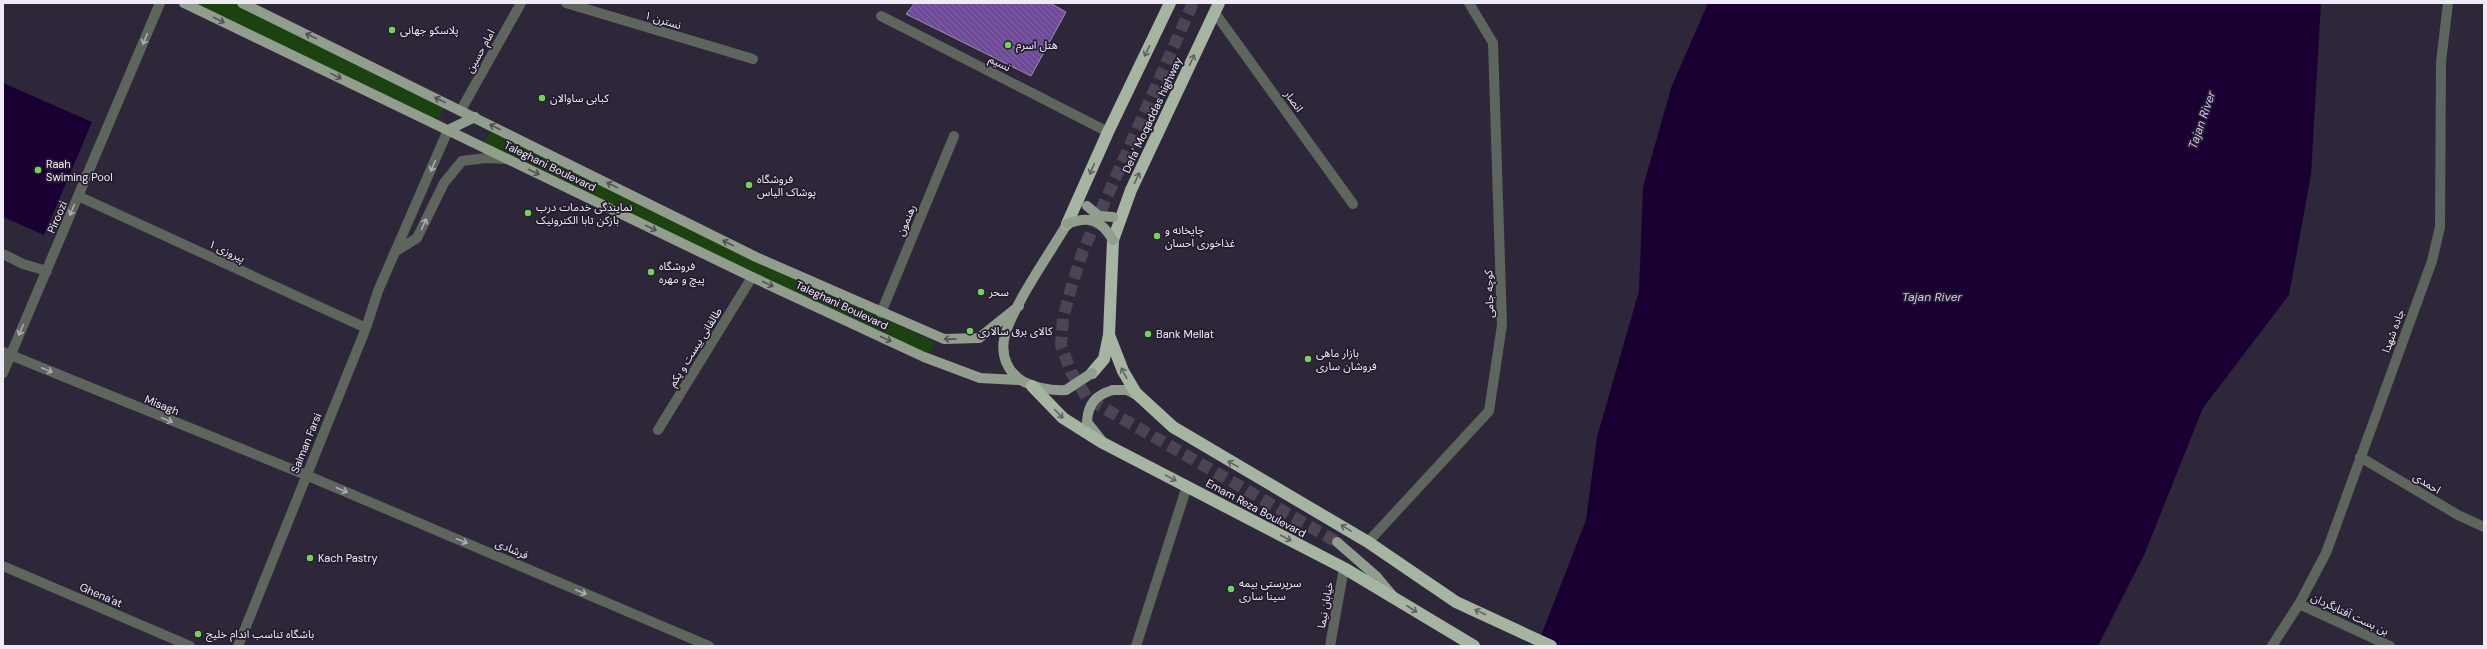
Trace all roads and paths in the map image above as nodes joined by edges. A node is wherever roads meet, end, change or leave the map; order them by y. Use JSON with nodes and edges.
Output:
{"nodes":[{"id":1,"x":160,"y":3,"type":"edge"},
{"id":2,"x":184,"y":3,"type":"edge"},
{"id":3,"x":242,"y":3,"type":"edge"},
{"id":4,"x":521,"y":3,"type":"edge"},
{"id":5,"x":566,"y":3,"type":"edge"},
{"id":6,"x":1170,"y":3,"type":"edge"},
{"id":7,"x":1469,"y":3,"type":"edge"},
{"id":8,"x":2448,"y":3,"type":"edge"},
{"id":9,"x":1217,"y":8,"type":"edge"},
{"id":10,"x":881,"y":16,"type":"dead end"},
{"id":11,"x":754,"y":59,"type":"dead end"},
{"id":12,"x":461,"y":110,"type":"junction"},
{"id":13,"x":475,"y":117,"type":"junction"},
{"id":14,"x":448,"y":130,"type":"junction"},
{"id":15,"x":1108,"y":132,"type":"junction"},
{"id":16,"x":954,"y":136,"type":"dead end"},
{"id":17,"x":508,"y":159,"type":"junction"},
{"id":18,"x":1085,"y":185,"type":"junction"},
{"id":19,"x":78,"y":196,"type":"junction"},
{"id":20,"x":1127,"y":201,"type":"junction"},
{"id":21,"x":1353,"y":204,"type":"dead end"},
{"id":22,"x":1067,"y":224,"type":"junction"},
{"id":23,"x":1113,"y":240,"type":"junction"},
{"id":24,"x":398,"y":250,"type":"junction"},
{"id":25,"x":3,"y":254,"type":"edge"},
{"id":26,"x":47,"y":271,"type":"junction"},
{"id":27,"x":752,"y":277,"type":"junction"},
{"id":28,"x":1019,"y":306,"type":"junction"},
{"id":29,"x":881,"y":313,"type":"junction"},
{"id":30,"x":366,"y":328,"type":"junction"},
{"id":31,"x":1109,"y":335,"type":"junction"},
{"id":32,"x":7,"y":354,"type":"edge"},
{"id":33,"x":3,"y":373,"type":"edge"},
{"id":34,"x":1092,"y":373,"type":"joint"},
{"id":35,"x":1020,"y":380,"type":"junction"},
{"id":36,"x":1032,"y":386,"type":"junction"},
{"id":37,"x":1140,"y":397,"type":"junction"},
{"id":38,"x":658,"y":430,"type":"dead end"},
{"id":39,"x":1104,"y":442,"type":"junction"},
{"id":40,"x":2360,"y":457,"type":"junction"},
{"id":41,"x":306,"y":475,"type":"junction"},
{"id":42,"x":1187,"y":486,"type":"junction"},
{"id":43,"x":2484,"y":527,"type":"edge"},
{"id":44,"x":1337,"y":542,"type":"tunnel mouth"},
{"id":45,"x":1368,"y":542,"type":"junction"},
{"id":46,"x":3,"y":566,"type":"edge"},
{"id":47,"x":1344,"y":568,"type":"junction"},
{"id":48,"x":1392,"y":596,"type":"junction"},
{"id":49,"x":2299,"y":604,"type":"junction"},
{"id":50,"x":190,"y":646,"type":"edge"},
{"id":51,"x":238,"y":646,"type":"edge"},
{"id":52,"x":709,"y":646,"type":"edge"},
{"id":53,"x":1136,"y":646,"type":"edge"},
{"id":54,"x":1330,"y":646,"type":"edge"},
{"id":55,"x":1474,"y":646,"type":"edge"},
{"id":56,"x":1551,"y":646,"type":"edge"},
{"id":57,"x":2272,"y":646,"type":"edge"},
{"id":58,"x":2390,"y":646,"type":"edge"}],
"edges":[{"from":1,"to":19,"type":"street","name":"Piroozi","one_way":true},
{"from":2,"to":14,"type":"main road","name":"Taleghani Boulevard","one_way":true},
{"from":12,"to":3,"type":"main road","name":"Taleghani Boulevard","one_way":true},
{"from":4,"to":12,"type":"street","name":"امام حسین"},
{"from":5,"to":11,"type":"street","name":"نسترن ۱"},
{"from":6,"to":15,"type":"highway","one_way":true},
{"from":7,"to":45,"type":"street","name":"کوچه جامی"},
{"from":8,"to":40,"type":"street","name":"جاده شهدا"},
{"from":20,"to":9,"type":"highway","name":"Defa' Moqaddas highway","one_way":true},
{"from":9,"to":21,"type":"street","name":"انصار"},
{"from":10,"to":15,"type":"street","name":"نسیم"},
{"from":12,"to":13,"type":"main road","name":"Taleghani Boulevard"},
{"from":13,"to":14,"type":"main road"},
{"from":29,"to":13,"type":"main road","name":"Taleghani Boulevard","one_way":true},
{"from":14,"to":17,"type":"main road","name":"Taleghani Boulevard"},
{"from":14,"to":24,"type":"street","name":"Salman Farsi","one_way":true},
{"from":15,"to":18,"type":"highway","one_way":true},
{"from":16,"to":29,"type":"street","name":"رهنمون"},
{"from":24,"to":17,"type":"street","one_way":true},
{"from":17,"to":27,"type":"main road","name":"Taleghani Boulevard","one_way":true},
{"from":18,"to":20,"type":"main road","bridge":true},
{"from":18,"to":22,"type":"highway"},
{"from":19,"to":26,"type":"street","name":"Piroozi","one_way":true},
{"from":19,"to":30,"type":"street","name":"پیروزی ١"},
{"from":20,"to":23,"type":"highway","name":"Defa' Moqaddas highway"},
{"from":22,"to":23,"type":"main road","bridge":true},
{"from":22,"to":28,"type":"main road"},
{"from":23,"to":31,"type":"highway","name":"Defa' Moqaddas highway"},
{"from":24,"to":30,"type":"street","name":"Salman Farsi"},
{"from":25,"to":26,"type":"street"},
{"from":26,"to":32,"type":"street","name":"Piroozi","one_way":true},
{"from":27,"to":35,"type":"main road","name":"Taleghani Boulevard","one_way":true},
{"from":27,"to":38,"type":"street","name":"طالقانی بیست و یکم"},
{"from":28,"to":29,"type":"main road","name":"Taleghani Boulevard","one_way":true},
{"from":28,"to":35,"type":"main road"},
{"from":30,"to":41,"type":"street","name":"Salman Farsi"},
{"from":31,"to":34,"type":"highway"},
{"from":37,"to":31,"type":"highway","one_way":true},
{"from":32,"to":33,"type":"street","name":"Piroozi"},
{"from":32,"to":41,"type":"street","name":"Misagh","one_way":true},
{"from":34,"to":36,"type":"main road","bridge":true},
{"from":35,"to":36,"type":"main road"},
{"from":36,"to":39,"type":"highway","name":"Emam Reza Boulevard","one_way":true},
{"from":37,"to":39,"type":"main road","bridge":true},
{"from":45,"to":37,"type":"highway","one_way":true},
{"from":39,"to":42,"type":"highway","name":"Emam Reza Boulevard","one_way":true},
{"from":40,"to":43,"type":"street","name":"احمدی"},
{"from":40,"to":49,"type":"street","name":"جاده شهدا"},
{"from":41,"to":51,"type":"street","name":"Salman Farsi"},
{"from":41,"to":52,"type":"street","name":"فرشادی","one_way":true},
{"from":42,"to":47,"type":"highway","name":"Emam Reza Boulevard","one_way":true},
{"from":42,"to":53,"type":"street"},
{"from":44,"to":48,"type":"main road"},
{"from":56,"to":45,"type":"highway","one_way":true},
{"from":46,"to":50,"type":"street","name":"Ghena'at"},
{"from":47,"to":48,"type":"highway","name":"Emam Reza Boulevard"},
{"from":47,"to":54,"type":"street","name":"خیابان نیما"},
{"from":48,"to":55,"type":"highway","name":"Emam Reza Boulevard","one_way":true},
{"from":49,"to":57,"type":"street","name":"جاده شهدا"},
{"from":49,"to":58,"type":"street","name":"بن بست آفتابگردان"}]}
